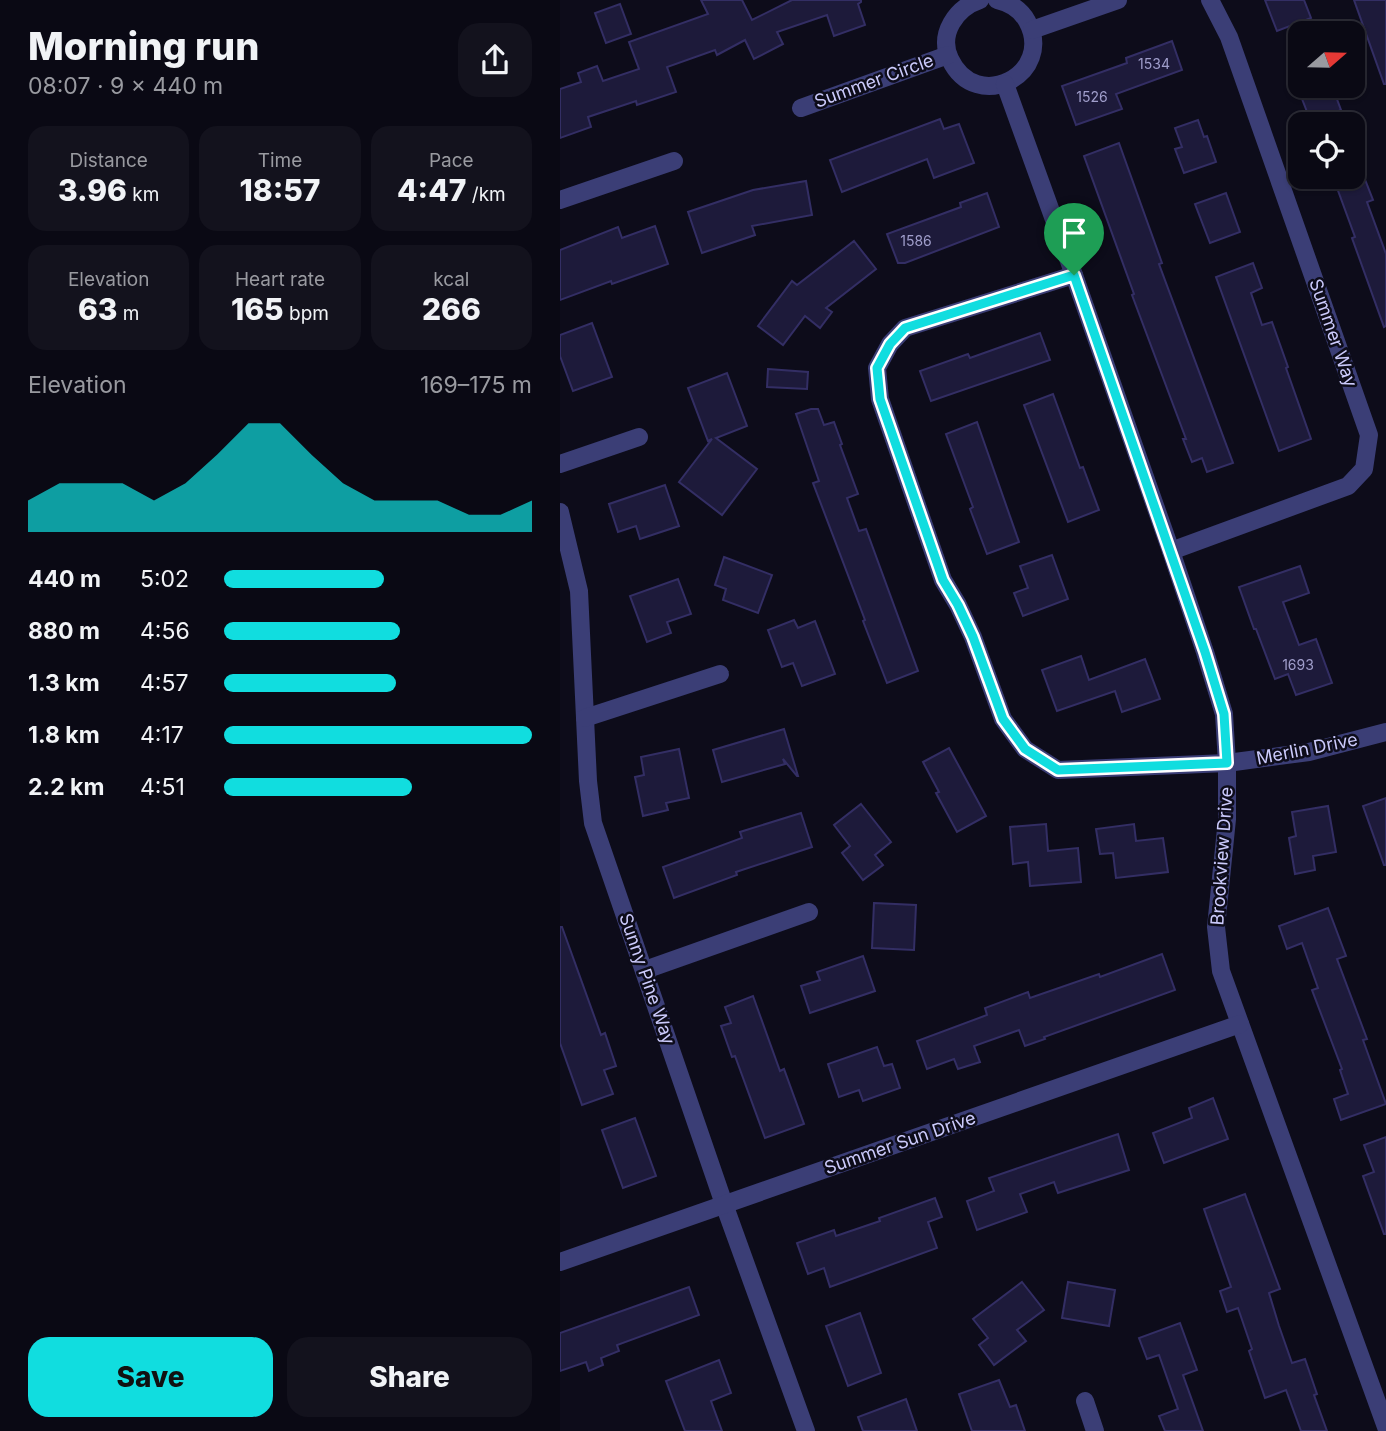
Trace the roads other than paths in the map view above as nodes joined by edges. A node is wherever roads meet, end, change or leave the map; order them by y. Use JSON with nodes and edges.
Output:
{"nodes":[{"id":1,"x":979,"y":0,"type":"edge"},
{"id":2,"x":998,"y":0,"type":"edge"},
{"id":3,"x":1118,"y":0,"type":"edge"},
{"id":4,"x":1210,"y":0,"type":"edge"},
{"id":5,"x":1032,"y":30,"type":"junction"},
{"id":6,"x":948,"y":55,"type":"junction"},
{"id":7,"x":1005,"y":84,"type":"junction"},
{"id":8,"x":801,"y":108,"type":"dead end"},
{"id":9,"x":674,"y":161,"type":"dead end"},
{"id":10,"x":560,"y":200,"type":"edge"},
{"id":11,"x":1074,"y":275,"type":"junction"},
{"id":12,"x":639,"y":437,"type":"dead end"},
{"id":13,"x":560,"y":464,"type":"edge"},
{"id":14,"x":560,"y":512,"type":"edge"},
{"id":15,"x":1171,"y":551,"type":"junction"},
{"id":16,"x":720,"y":674,"type":"dead end"},
{"id":17,"x":585,"y":719,"type":"junction"},
{"id":18,"x":1386,"y":732,"type":"edge"},
{"id":19,"x":1227,"y":763,"type":"junction"},
{"id":20,"x":809,"y":912,"type":"dead end"},
{"id":21,"x":645,"y":970,"type":"junction"},
{"id":22,"x":1240,"y":1024,"type":"junction"},
{"id":23,"x":724,"y":1204,"type":"junction"},
{"id":24,"x":560,"y":1262,"type":"edge"},
{"id":25,"x":1085,"y":1401,"type":"dead end"},
{"id":26,"x":1386,"y":1427,"type":"edge"},
{"id":27,"x":806,"y":1431,"type":"edge"},
{"id":28,"x":1096,"y":1431,"type":"edge"}],
"edges":[{"from":1,"to":6,"type":"street"},
{"from":2,"to":5,"type":"street"},
{"from":3,"to":5,"type":"street"},
{"from":4,"to":15,"type":"street","name":"Summer Way"},
{"from":5,"to":7,"type":"street"},
{"from":6,"to":7,"type":"street"},
{"from":6,"to":8,"type":"street","name":"Summer Circle"},
{"from":7,"to":11,"type":"street","name":"Brookview Drive"},
{"from":9,"to":10,"type":"street"},
{"from":11,"to":15,"type":"street","name":"Brookview Drive"},
{"from":11,"to":19,"type":"street","name":"Merlin Drive"},
{"from":12,"to":13,"type":"street"},
{"from":14,"to":17,"type":"street","name":"Sunny Pine Way"},
{"from":15,"to":19,"type":"street","name":"Brookview Drive"},
{"from":16,"to":17,"type":"street"},
{"from":17,"to":21,"type":"street","name":"Sunny Pine Way"},
{"from":18,"to":19,"type":"street","name":"Merlin Drive"},
{"from":19,"to":22,"type":"street","name":"Brookview Drive"},
{"from":20,"to":21,"type":"street"},
{"from":21,"to":23,"type":"street","name":"Sunny Pine Way"},
{"from":22,"to":23,"type":"street","name":"Summer Sun Drive"},
{"from":22,"to":26,"type":"street","name":"Brookview Drive"},
{"from":23,"to":24,"type":"street","name":"Summer Sun Drive"},
{"from":23,"to":27,"type":"street","name":"Sunny Pine Way"},
{"from":25,"to":28,"type":"street"}]}
